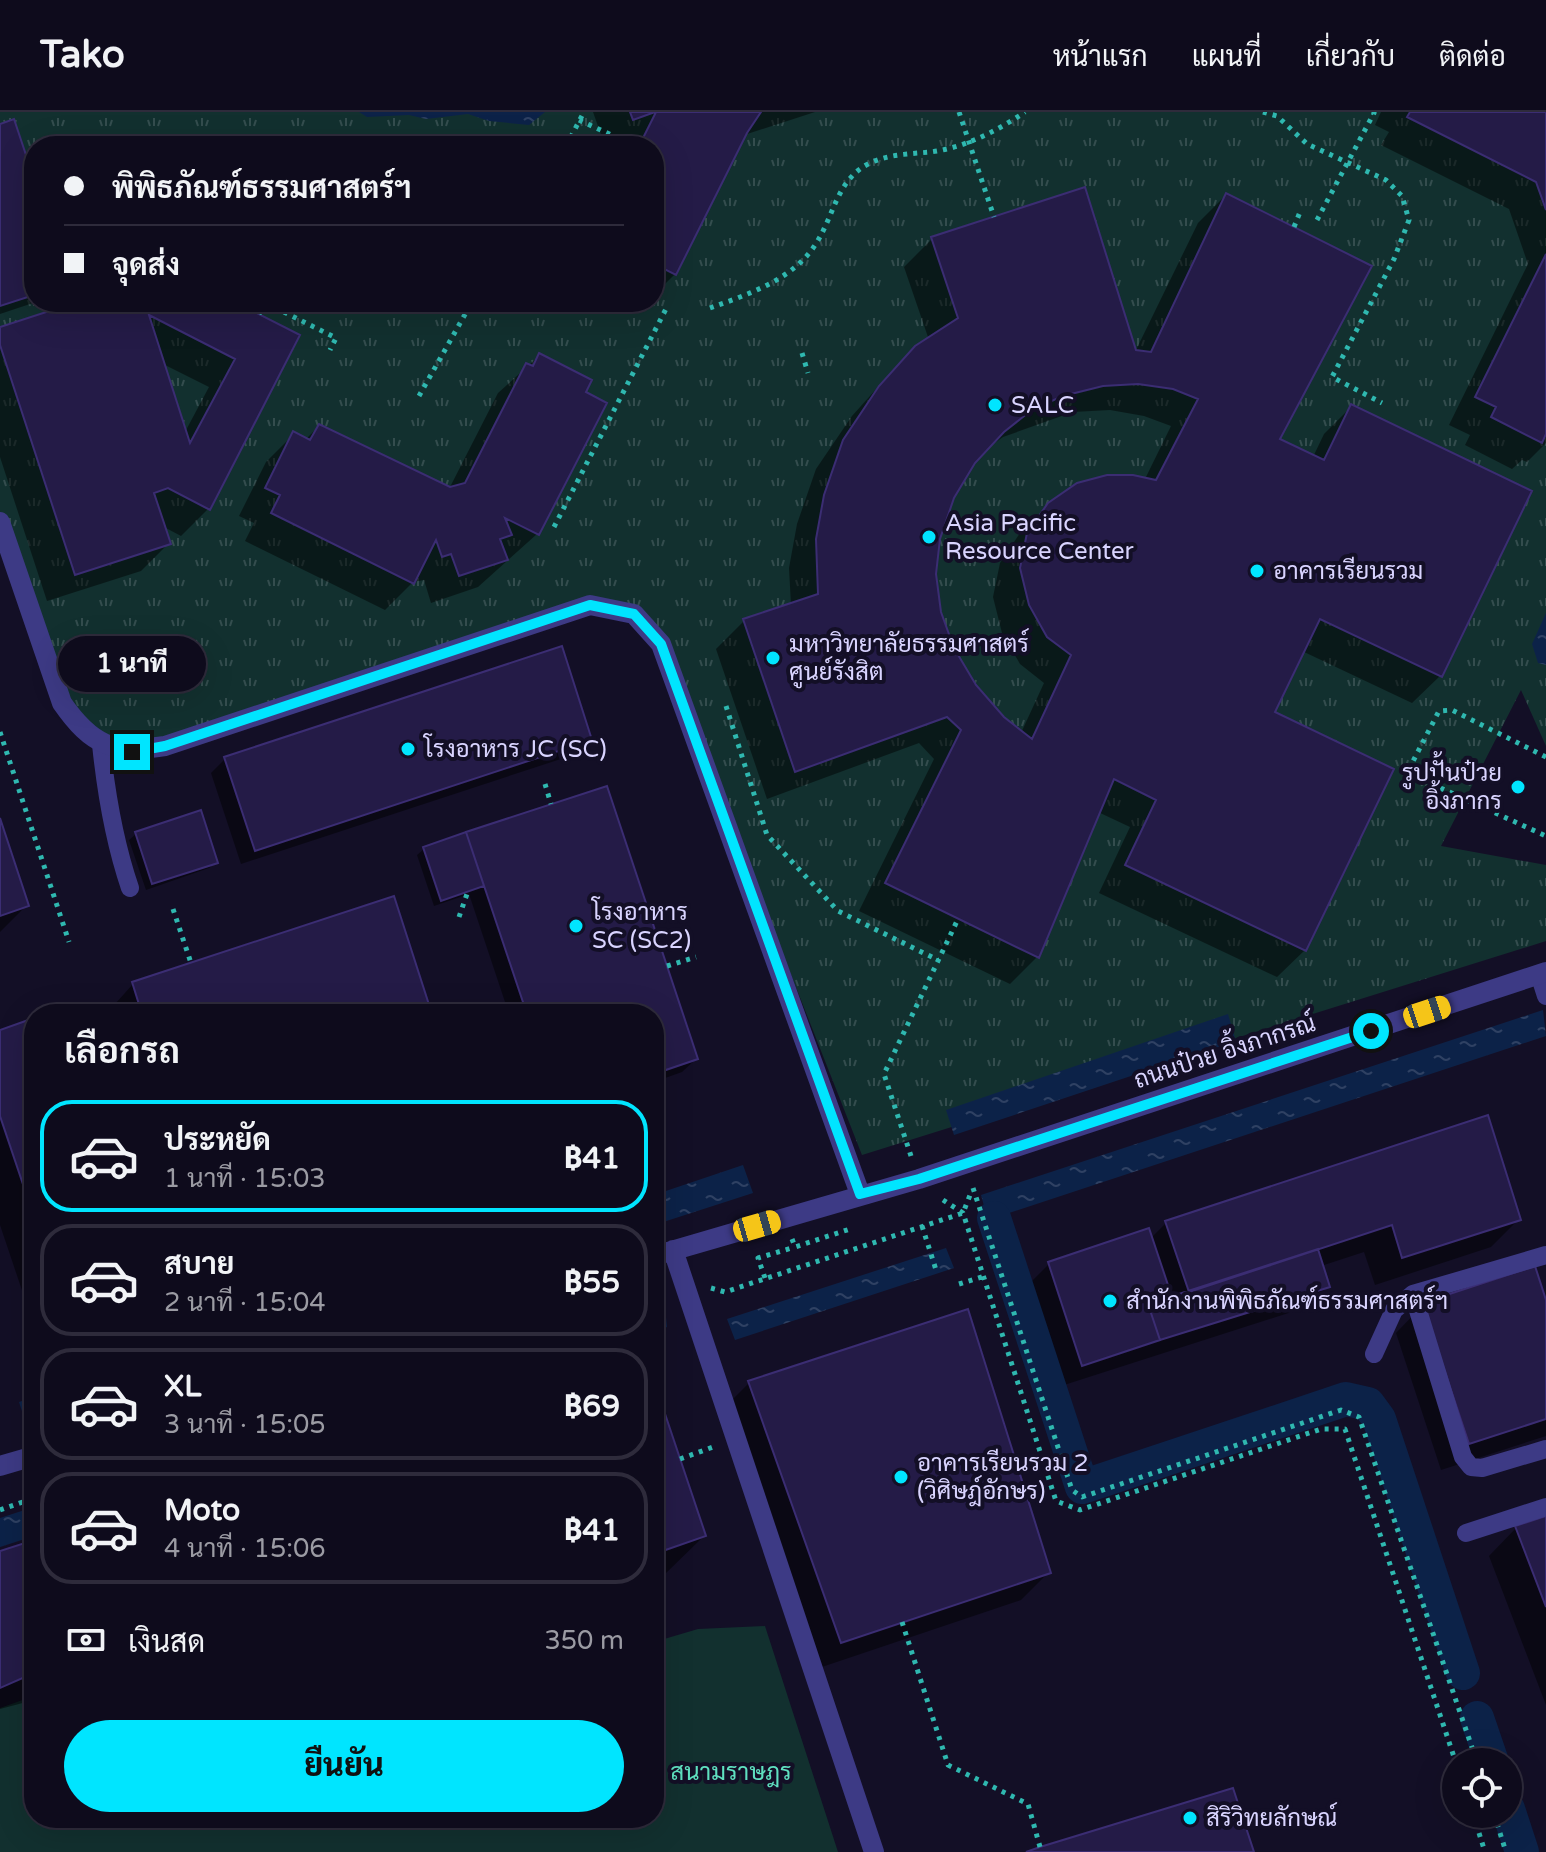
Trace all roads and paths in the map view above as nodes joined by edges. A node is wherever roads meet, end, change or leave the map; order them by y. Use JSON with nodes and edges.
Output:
{"nodes":[{"id":1,"x":584,"y":112,"type":"edge"},
{"id":2,"x":959,"y":112,"type":"edge"},
{"id":3,"x":1025,"y":112,"type":"edge"},
{"id":4,"x":1263,"y":112,"type":"edge"},
{"id":5,"x":1372,"y":112,"type":"edge"},
{"id":6,"x":579,"y":120,"type":"junction"},
{"id":7,"x":571,"y":136,"type":"edge"},
{"id":8,"x":613,"y":136,"type":"edge"},
{"id":9,"x":969,"y":142,"type":"junction"},
{"id":10,"x":1349,"y":164,"type":"junction"},
{"id":11,"x":1300,"y":212,"type":"dead end"},
{"id":12,"x":994,"y":217,"type":"dead end"},
{"id":13,"x":1317,"y":220,"type":"dead end"},
{"id":14,"x":1294,"y":227,"type":"dead end"},
{"id":15,"x":668,"y":305,"type":"dead end"},
{"id":16,"x":710,"y":308,"type":"dead end"},
{"id":17,"x":284,"y":312,"type":"edge"},
{"id":18,"x":466,"y":312,"type":"edge"},
{"id":19,"x":330,"y":350,"type":"dead end"},
{"id":20,"x":802,"y":353,"type":"dead end"},
{"id":21,"x":808,"y":373,"type":"dead end"},
{"id":22,"x":419,"y":396,"type":"dead end"},
{"id":23,"x":1382,"y":403,"type":"dead end"},
{"id":24,"x":0,"y":522,"type":"edge"},
{"id":25,"x":554,"y":527,"type":"dead end"},
{"id":26,"x":726,"y":706,"type":"dead end"},
{"id":27,"x":0,"y":732,"type":"edge"},
{"id":28,"x":101,"y":744,"type":"junction"},
{"id":29,"x":1546,"y":757,"type":"edge"},
{"id":30,"x":545,"y":784,"type":"dead end"},
{"id":31,"x":551,"y":804,"type":"dead end"},
{"id":32,"x":1546,"y":836,"type":"edge"},
{"id":33,"x":130,"y":888,"type":"dead end"},
{"id":34,"x":468,"y":891,"type":"dead end"},
{"id":35,"x":173,"y":909,"type":"dead end"},
{"id":36,"x":459,"y":917,"type":"dead end"},
{"id":37,"x":958,"y":919,"type":"dead end"},
{"id":38,"x":69,"y":942,"type":"dead end"},
{"id":39,"x":696,"y":957,"type":"dead end"},
{"id":40,"x":938,"y":960,"type":"junction"},
{"id":41,"x":191,"y":963,"type":"dead end"},
{"id":42,"x":667,"y":966,"type":"dead end"},
{"id":43,"x":1543,"y":973,"type":"edge"},
{"id":44,"x":1546,"y":996,"type":"edge"},
{"id":45,"x":919,"y":1179,"type":"junction"},
{"id":46,"x":988,"y":1183,"type":"dead end"},
{"id":47,"x":973,"y":1188,"type":"junction"},
{"id":48,"x":860,"y":1194,"type":"junction"},
{"id":49,"x":963,"y":1213,"type":"junction"},
{"id":50,"x":922,"y":1226,"type":"junction"},
{"id":51,"x":795,"y":1247,"type":"dead end"},
{"id":52,"x":664,"y":1253,"type":"edge"},
{"id":53,"x":664,"y":1254,"type":"edge"},
{"id":54,"x":1546,"y":1255,"type":"edge"},
{"id":55,"x":937,"y":1273,"type":"dead end"},
{"id":56,"x":985,"y":1276,"type":"junction"},
{"id":57,"x":765,"y":1278,"type":"junction"},
{"id":58,"x":683,"y":1279,"type":"junction"},
{"id":59,"x":959,"y":1284,"type":"dead end"},
{"id":60,"x":1413,"y":1294,"type":"junction"},
{"id":61,"x":1374,"y":1354,"type":"dead end"},
{"id":62,"x":713,"y":1447,"type":"dead end"},
{"id":63,"x":1546,"y":1449,"type":"edge"},
{"id":64,"x":24,"y":1459,"type":"edge"},
{"id":65,"x":680,"y":1459,"type":"dead end"},
{"id":66,"x":0,"y":1466,"type":"edge"},
{"id":67,"x":24,"y":1502,"type":"edge"},
{"id":68,"x":1546,"y":1507,"type":"edge"},
{"id":69,"x":0,"y":1510,"type":"edge"},
{"id":70,"x":1466,"y":1533,"type":"dead end"},
{"id":71,"x":902,"y":1622,"type":"dead end"},
{"id":72,"x":1451,"y":1748,"type":"edge"},
{"id":73,"x":1472,"y":1748,"type":"edge"},
{"id":74,"x":1477,"y":1828,"type":"edge"},
{"id":75,"x":1498,"y":1828,"type":"edge"},
{"id":76,"x":1040,"y":1847,"type":"dead end"},
{"id":77,"x":874,"y":1852,"type":"edge"},
{"id":78,"x":1485,"y":1852,"type":"edge"},
{"id":79,"x":1506,"y":1852,"type":"edge"}],
"edges":[{"from":1,"to":6,"type":"path"},
{"from":2,"to":9,"type":"path"},
{"from":3,"to":9,"type":"path"},
{"from":4,"to":10,"type":"path"},
{"from":5,"to":10,"type":"path"},
{"from":6,"to":7,"type":"path"},
{"from":6,"to":8,"type":"path"},
{"from":9,"to":12,"type":"path"},
{"from":9,"to":16,"type":"path"},
{"from":10,"to":13,"type":"path"},
{"from":10,"to":23,"type":"path"},
{"from":11,"to":14,"type":"path"},
{"from":15,"to":25,"type":"path"},
{"from":17,"to":19,"type":"path"},
{"from":18,"to":22,"type":"path"},
{"from":20,"to":21,"type":"path"},
{"from":24,"to":28,"type":"street"},
{"from":26,"to":40,"type":"path"},
{"from":27,"to":38,"type":"path"},
{"from":28,"to":33,"type":"lane"},
{"from":28,"to":48,"type":"street"},
{"from":29,"to":32,"type":"path"},
{"from":30,"to":31,"type":"path"},
{"from":34,"to":36,"type":"path"},
{"from":35,"to":41,"type":"path"},
{"from":37,"to":40,"type":"path"},
{"from":39,"to":42,"type":"path"},
{"from":40,"to":45,"type":"path"},
{"from":43,"to":44,"type":"lane"},
{"from":43,"to":45,"type":"street","name":"ถนนป๋วย อิ้งภากรณ์"},
{"from":45,"to":48,"type":"street","name":"ถนนป๋วย อิ้งภากรณ์"},
{"from":46,"to":47,"type":"path"},
{"from":47,"to":49,"type":"path"},
{"from":47,"to":73,"type":"path"},
{"from":48,"to":52,"type":"street"},
{"from":49,"to":50,"type":"path"},
{"from":49,"to":56,"type":"path"},
{"from":50,"to":55,"type":"path"},
{"from":50,"to":57,"type":"path"},
{"from":51,"to":57,"type":"path"},
{"from":53,"to":58,"type":"street"},
{"from":54,"to":60,"type":"lane"},
{"from":56,"to":59,"type":"path"},
{"from":56,"to":72,"type":"path"},
{"from":57,"to":58,"type":"path"},
{"from":58,"to":77,"type":"street"},
{"from":60,"to":61,"type":"lane"},
{"from":60,"to":63,"type":"lane"},
{"from":62,"to":65,"type":"path"},
{"from":64,"to":66,"type":"street"},
{"from":67,"to":69,"type":"path"},
{"from":68,"to":70,"type":"lane"},
{"from":71,"to":76,"type":"path"},
{"from":74,"to":78,"type":"path"},
{"from":75,"to":79,"type":"path"}]}
